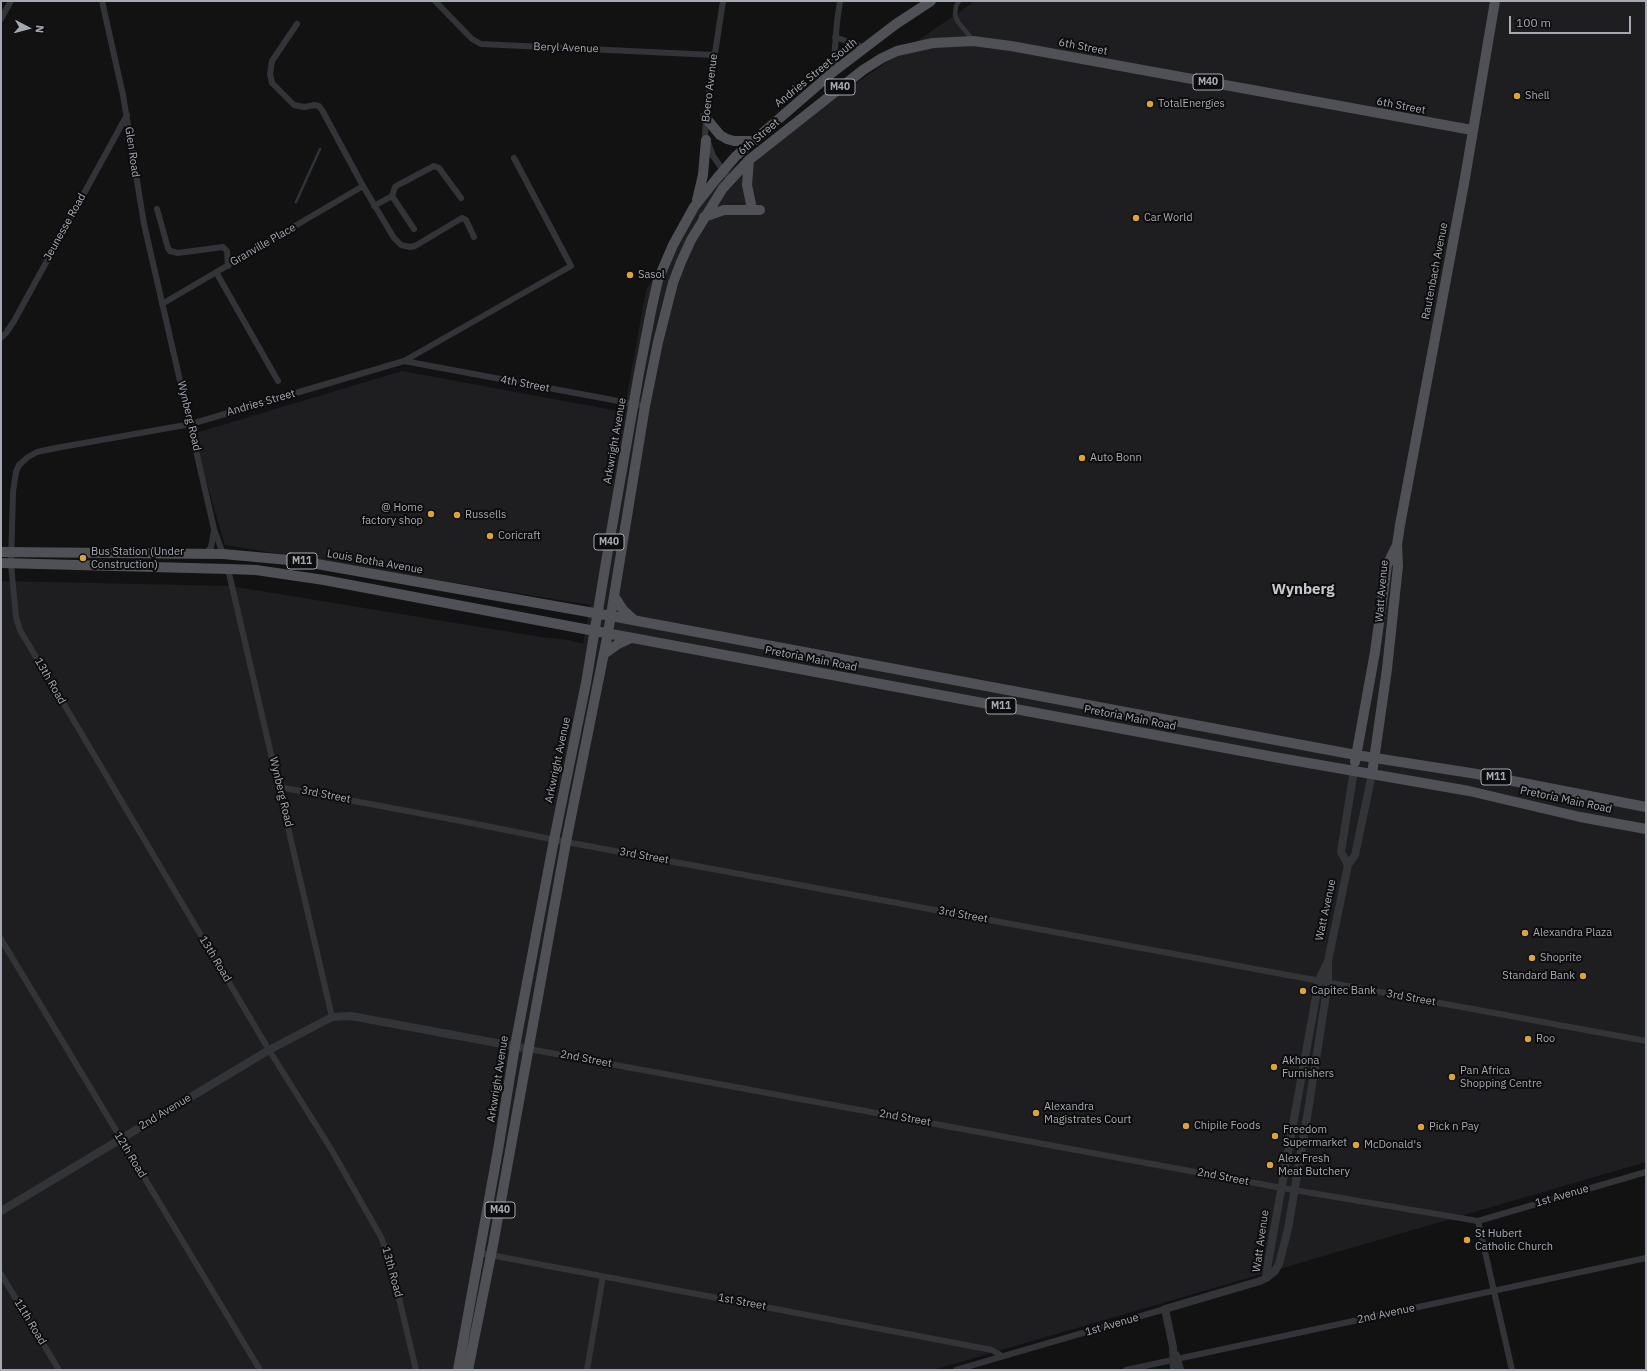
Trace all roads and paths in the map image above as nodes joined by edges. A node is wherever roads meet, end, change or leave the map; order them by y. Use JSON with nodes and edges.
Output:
{"nodes":[{"id":1,"x":11,"y":1,"type":"edge"},
{"id":2,"x":102,"y":1,"type":"edge"},
{"id":3,"x":724,"y":1,"type":"edge"},
{"id":4,"x":840,"y":1,"type":"edge"},
{"id":5,"x":931,"y":1,"type":"edge"},
{"id":6,"x":959,"y":1,"type":"edge"},
{"id":7,"x":1495,"y":1,"type":"edge"},
{"id":8,"x":439,"y":2,"type":"edge"},
{"id":9,"x":1,"y":19,"type":"edge"},
{"id":10,"x":297,"y":24,"type":"dead end"},
{"id":11,"x":835,"y":37,"type":"junction"},
{"id":12,"x":973,"y":41,"type":"junction"},
{"id":13,"x":865,"y":48,"type":"junction"},
{"id":14,"x":714,"y":55,"type":"junction"},
{"id":15,"x":833,"y":72,"type":"junction"},
{"id":16,"x":127,"y":115,"type":"junction"},
{"id":17,"x":705,"y":117,"type":"junction"},
{"id":18,"x":1472,"y":130,"type":"junction"},
{"id":19,"x":706,"y":140,"type":"junction"},
{"id":20,"x":753,"y":141,"type":"junction"},
{"id":21,"x":514,"y":158,"type":"dead end"},
{"id":22,"x":749,"y":160,"type":"junction"},
{"id":23,"x":723,"y":171,"type":"junction"},
{"id":24,"x":730,"y":180,"type":"junction"},
{"id":25,"x":363,"y":186,"type":"junction"},
{"id":26,"x":392,"y":196,"type":"junction"},
{"id":27,"x":461,"y":198,"type":"dead end"},
{"id":28,"x":751,"y":204,"type":"dead end"},
{"id":29,"x":374,"y":206,"type":"junction"},
{"id":30,"x":694,"y":207,"type":"junction"},
{"id":31,"x":157,"y":209,"type":"dead end"},
{"id":32,"x":760,"y":210,"type":"dead end"},
{"id":33,"x":704,"y":218,"type":"junction"},
{"id":34,"x":414,"y":229,"type":"dead end"},
{"id":35,"x":474,"y":237,"type":"dead end"},
{"id":36,"x":228,"y":266,"type":"junction"},
{"id":37,"x":216,"y":272,"type":"junction"},
{"id":38,"x":162,"y":304,"type":"junction"},
{"id":39,"x":1,"y":338,"type":"edge"},
{"id":40,"x":404,"y":361,"type":"junction"},
{"id":41,"x":278,"y":381,"type":"dead end"},
{"id":42,"x":634,"y":404,"type":"junction"},
{"id":43,"x":645,"y":406,"type":"junction"},
{"id":44,"x":191,"y":424,"type":"junction"},
{"id":45,"x":214,"y":529,"type":"junction"},
{"id":46,"x":1397,"y":545,"type":"junction"},
{"id":47,"x":1,"y":552,"type":"edge"},
{"id":48,"x":12,"y":552,"type":"junction"},
{"id":49,"x":199,"y":554,"type":"junction"},
{"id":50,"x":223,"y":554,"type":"junction"},
{"id":51,"x":6,"y":564,"type":"edge"},
{"id":52,"x":228,"y":569,"type":"junction"},
{"id":53,"x":614,"y":596,"type":"junction"},
{"id":54,"x":598,"y":614,"type":"junction"},
{"id":55,"x":611,"y":616,"type":"junction"},
{"id":56,"x":635,"y":621,"type":"junction"},
{"id":57,"x":594,"y":631,"type":"junction"},
{"id":58,"x":608,"y":633,"type":"junction"},
{"id":59,"x":632,"y":638,"type":"junction"},
{"id":60,"x":1377,"y":640,"type":"junction"},
{"id":61,"x":1390,"y":641,"type":"junction"},
{"id":62,"x":604,"y":654,"type":"junction"},
{"id":63,"x":1356,"y":755,"type":"junction"},
{"id":64,"x":1374,"y":758,"type":"junction"},
{"id":65,"x":1354,"y":770,"type":"junction"},
{"id":66,"x":1372,"y":774,"type":"junction"},
{"id":67,"x":279,"y":787,"type":"junction"},
{"id":68,"x":1646,"y":808,"type":"edge"},
{"id":69,"x":1646,"y":829,"type":"edge"},
{"id":70,"x":554,"y":840,"type":"junction"},
{"id":71,"x":566,"y":842,"type":"junction"},
{"id":72,"x":1348,"y":865,"type":"junction"},
{"id":73,"x":1,"y":939,"type":"edge"},
{"id":74,"x":1328,"y":961,"type":"junction"},
{"id":75,"x":1319,"y":980,"type":"junction"},
{"id":76,"x":1328,"y":982,"type":"junction"},
{"id":77,"x":332,"y":1017,"type":"junction"},
{"id":78,"x":1646,"y":1041,"type":"edge"},
{"id":79,"x":515,"y":1046,"type":"junction"},
{"id":80,"x":530,"y":1049,"type":"junction"},
{"id":81,"x":269,"y":1050,"type":"junction"},
{"id":82,"x":120,"y":1139,"type":"junction"},
{"id":83,"x":1646,"y":1172,"type":"edge"},
{"id":84,"x":1282,"y":1188,"type":"junction"},
{"id":85,"x":1295,"y":1190,"type":"junction"},
{"id":86,"x":1,"y":1211,"type":"edge"},
{"id":87,"x":1478,"y":1221,"type":"junction"},
{"id":88,"x":480,"y":1253,"type":"junction"},
{"id":89,"x":491,"y":1255,"type":"junction"},
{"id":90,"x":1646,"y":1258,"type":"edge"},
{"id":91,"x":1,"y":1274,"type":"edge"},
{"id":92,"x":603,"y":1276,"type":"junction"},
{"id":93,"x":1266,"y":1278,"type":"junction"},
{"id":94,"x":1494,"y":1291,"type":"junction"},
{"id":95,"x":1165,"y":1309,"type":"junction"},
{"id":96,"x":1002,"y":1356,"type":"junction"},
{"id":97,"x":1175,"y":1359,"type":"junction"},
{"id":98,"x":59,"y":1370,"type":"edge"},
{"id":99,"x":260,"y":1370,"type":"edge"},
{"id":100,"x":416,"y":1370,"type":"edge"},
{"id":101,"x":458,"y":1370,"type":"edge"},
{"id":102,"x":468,"y":1370,"type":"edge"},
{"id":103,"x":587,"y":1370,"type":"edge"},
{"id":104,"x":956,"y":1370,"type":"edge"},
{"id":105,"x":1126,"y":1370,"type":"edge"},
{"id":106,"x":1174,"y":1370,"type":"edge"},
{"id":107,"x":1180,"y":1370,"type":"edge"},
{"id":108,"x":1512,"y":1370,"type":"edge"}],
"edges":[{"from":1,"to":9,"type":"street"},
{"from":2,"to":16,"type":"street","name":"Glen Road"},
{"from":3,"to":14,"type":"street","name":"Boero Avenue"},
{"from":4,"to":11,"type":"street"},
{"from":5,"to":13,"type":"main road","name":"Andries Street South","number":"M40"},
{"from":6,"to":12,"type":"street"},
{"from":7,"to":18,"type":"main road","name":"Rautenbach Avenue"},
{"from":8,"to":14,"type":"street","name":"Beryl Avenue"},
{"from":10,"to":25,"type":"street"},
{"from":11,"to":13,"type":"street"},
{"from":11,"to":15,"type":"street"},
{"from":12,"to":18,"type":"main road","name":"6th Street","number":"M40"},
{"from":12,"to":22,"type":"main road","name":"6th Street","number":"M40"},
{"from":13,"to":15,"type":"main road","name":"Andries Street South","number":"M40"},
{"from":14,"to":17,"type":"street","name":"Boero Avenue"},
{"from":15,"to":20,"type":"main road","name":"Andries Street South","number":"M40"},
{"from":16,"to":38,"type":"street","name":"Glen Road"},
{"from":16,"to":39,"type":"street","name":"Jeunesse Road"},
{"from":17,"to":19,"type":"street","name":"Boero Avenue"},
{"from":17,"to":20,"type":"main road"},
{"from":18,"to":46,"type":"main road","name":"Rautenbach Avenue"},
{"from":19,"to":23,"type":"street","name":"Boero Avenue"},
{"from":19,"to":30,"type":"main road"},
{"from":20,"to":23,"type":"main road","name":"Andries Street South","number":"M40"},
{"from":21,"to":40,"type":"street","name":"Andries Street"},
{"from":22,"to":24,"type":"main road","name":"6th Street","number":"M40"},
{"from":22,"to":28,"type":"main road"},
{"from":23,"to":24,"type":"street","name":"Boero Avenue"},
{"from":23,"to":30,"type":"main road","name":"Arkwright Avenue","number":"M40"},
{"from":24,"to":33,"type":"main road","number":"M40"},
{"from":25,"to":29,"type":"street"},
{"from":25,"to":36,"type":"street","name":"Granville Place"},
{"from":26,"to":27,"type":"street"},
{"from":26,"to":29,"type":"street"},
{"from":26,"to":34,"type":"street"},
{"from":29,"to":35,"type":"street"},
{"from":30,"to":42,"type":"main road","name":"Arkwright Avenue","number":"M40"},
{"from":31,"to":36,"type":"street"},
{"from":32,"to":33,"type":"main road"},
{"from":33,"to":43,"type":"main road","number":"M40"},
{"from":36,"to":37,"type":"street","name":"Granville Place"},
{"from":37,"to":38,"type":"street","name":"Granville Place"},
{"from":37,"to":41,"type":"street"},
{"from":38,"to":44,"type":"street","name":"Wynberg Road"},
{"from":40,"to":42,"type":"street","name":"4th Street"},
{"from":40,"to":44,"type":"street","name":"Andries Street"},
{"from":42,"to":43,"type":"street","name":"4th Street"},
{"from":42,"to":54,"type":"main road","name":"Arkwright Avenue","number":"M40"},
{"from":43,"to":53,"type":"main road","number":"M40"},
{"from":44,"to":45,"type":"street","name":"Wynberg Road"},
{"from":44,"to":48,"type":"street","name":"Andries Street"},
{"from":45,"to":49,"type":"street","name":"Wynberg Road"},
{"from":45,"to":50,"type":"street","name":"Wynberg Road"},
{"from":46,"to":60,"type":"main road","name":"Watt Avenue"},
{"from":46,"to":61,"type":"main road","name":"Watt Avenue"},
{"from":47,"to":48,"type":"main road","name":"Louis Botha Avenue","number":"M11"},
{"from":48,"to":49,"type":"main road","name":"Louis Botha Avenue","number":"M11"},
{"from":48,"to":51,"type":"street","name":"13th Road"},
{"from":49,"to":50,"type":"main road","name":"Louis Botha Avenue","number":"M11"},
{"from":50,"to":54,"type":"main road","name":"Louis Botha Avenue","number":"M11"},
{"from":51,"to":52,"type":"main road","number":"M11"},
{"from":51,"to":81,"type":"street","name":"13th Road"},
{"from":52,"to":57,"type":"main road","number":"M11"},
{"from":52,"to":67,"type":"street","name":"Wynberg Road"},
{"from":53,"to":55,"type":"main road","number":"M40"},
{"from":53,"to":56,"type":"main road"},
{"from":54,"to":55,"type":"main road","number":"M11"},
{"from":54,"to":57,"type":"main road","name":"Arkwright Avenue","number":"M40"},
{"from":55,"to":56,"type":"main road","name":"Pretoria Main Road","number":"M11"},
{"from":55,"to":58,"type":"main road","number":"M40"},
{"from":56,"to":63,"type":"main road","name":"Pretoria Main Road","number":"M11"},
{"from":57,"to":58,"type":"main road","number":"M11"},
{"from":57,"to":70,"type":"main road","name":"Arkwright Avenue","number":"M40"},
{"from":58,"to":59,"type":"main road","name":"Pretoria Main Road","number":"M11"},
{"from":58,"to":62,"type":"main road","number":"M40"},
{"from":59,"to":62,"type":"main road"},
{"from":59,"to":65,"type":"main road","name":"Pretoria Main Road","number":"M11"},
{"from":60,"to":61,"type":"main road"},
{"from":60,"to":63,"type":"main road","name":"Watt Avenue"},
{"from":61,"to":64,"type":"main road","name":"Watt Avenue"},
{"from":62,"to":71,"type":"main road","number":"M40"},
{"from":63,"to":64,"type":"main road","name":"Pretoria Main Road","number":"M11"},
{"from":63,"to":65,"type":"main road","name":"Watt Avenue"},
{"from":64,"to":66,"type":"main road","name":"Watt Avenue"},
{"from":64,"to":68,"type":"main road","name":"Pretoria Main Road","number":"M11"},
{"from":65,"to":66,"type":"main road","name":"Pretoria Main Road","number":"M11"},
{"from":65,"to":72,"type":"street","name":"Watt Avenue"},
{"from":66,"to":69,"type":"main road","name":"Pretoria Main Road","number":"M11"},
{"from":66,"to":72,"type":"street","name":"Watt Avenue"},
{"from":67,"to":70,"type":"street","name":"3rd Street"},
{"from":67,"to":77,"type":"street","name":"Wynberg Road"},
{"from":70,"to":71,"type":"street","name":"3rd Street"},
{"from":70,"to":79,"type":"main road","name":"Arkwright Avenue","number":"M40"},
{"from":71,"to":75,"type":"street","name":"3rd Street"},
{"from":71,"to":80,"type":"main road","number":"M40"},
{"from":72,"to":74,"type":"street","name":"Watt Avenue"},
{"from":73,"to":82,"type":"street","name":"12th Road"},
{"from":74,"to":75,"type":"street","name":"Watt Avenue"},
{"from":74,"to":76,"type":"street","name":"Watt Avenue"},
{"from":75,"to":76,"type":"street","name":"3rd Street"},
{"from":75,"to":84,"type":"street","name":"Watt Avenue"},
{"from":76,"to":78,"type":"street","name":"3rd Street"},
{"from":76,"to":85,"type":"street","name":"Watt Avenue"},
{"from":77,"to":79,"type":"street","name":"2nd Street"},
{"from":77,"to":81,"type":"street","name":"2nd Avenue"},
{"from":79,"to":80,"type":"street","name":"2nd Street"},
{"from":79,"to":88,"type":"main road","name":"Arkwright Avenue","number":"M40"},
{"from":80,"to":84,"type":"street","name":"2nd Street"},
{"from":80,"to":89,"type":"main road","number":"M40"},
{"from":81,"to":82,"type":"street","name":"2nd Avenue"},
{"from":81,"to":100,"type":"street","name":"13th Road"},
{"from":82,"to":86,"type":"street","name":"2nd Avenue"},
{"from":82,"to":99,"type":"street","name":"12th Road"},
{"from":83,"to":87,"type":"street","name":"1st Avenue"},
{"from":84,"to":85,"type":"street","name":"2nd Street"},
{"from":84,"to":93,"type":"street","name":"Watt Avenue"},
{"from":85,"to":87,"type":"street","name":"2nd Street"},
{"from":85,"to":93,"type":"street","name":"Watt Avenue"},
{"from":87,"to":94,"type":"street"},
{"from":88,"to":89,"type":"street","name":"1st Street"},
{"from":88,"to":101,"type":"main road","name":"Arkwright Avenue","number":"M40"},
{"from":89,"to":92,"type":"street","name":"1st Street"},
{"from":89,"to":102,"type":"main road","number":"M40"},
{"from":90,"to":94,"type":"street","name":"2nd Avenue"},
{"from":91,"to":98,"type":"street","name":"11th Road"},
{"from":92,"to":96,"type":"street","name":"1st Street"},
{"from":92,"to":103,"type":"street"},
{"from":93,"to":95,"type":"street","name":"1st Avenue"},
{"from":94,"to":97,"type":"street","name":"2nd Avenue"},
{"from":94,"to":108,"type":"street"},
{"from":95,"to":96,"type":"street","name":"1st Avenue"},
{"from":95,"to":97,"type":"street"},
{"from":96,"to":104,"type":"street","name":"1st Avenue"},
{"from":97,"to":105,"type":"street","name":"2nd Avenue"},
{"from":97,"to":106,"type":"street"},
{"from":97,"to":107,"type":"street"}]}
